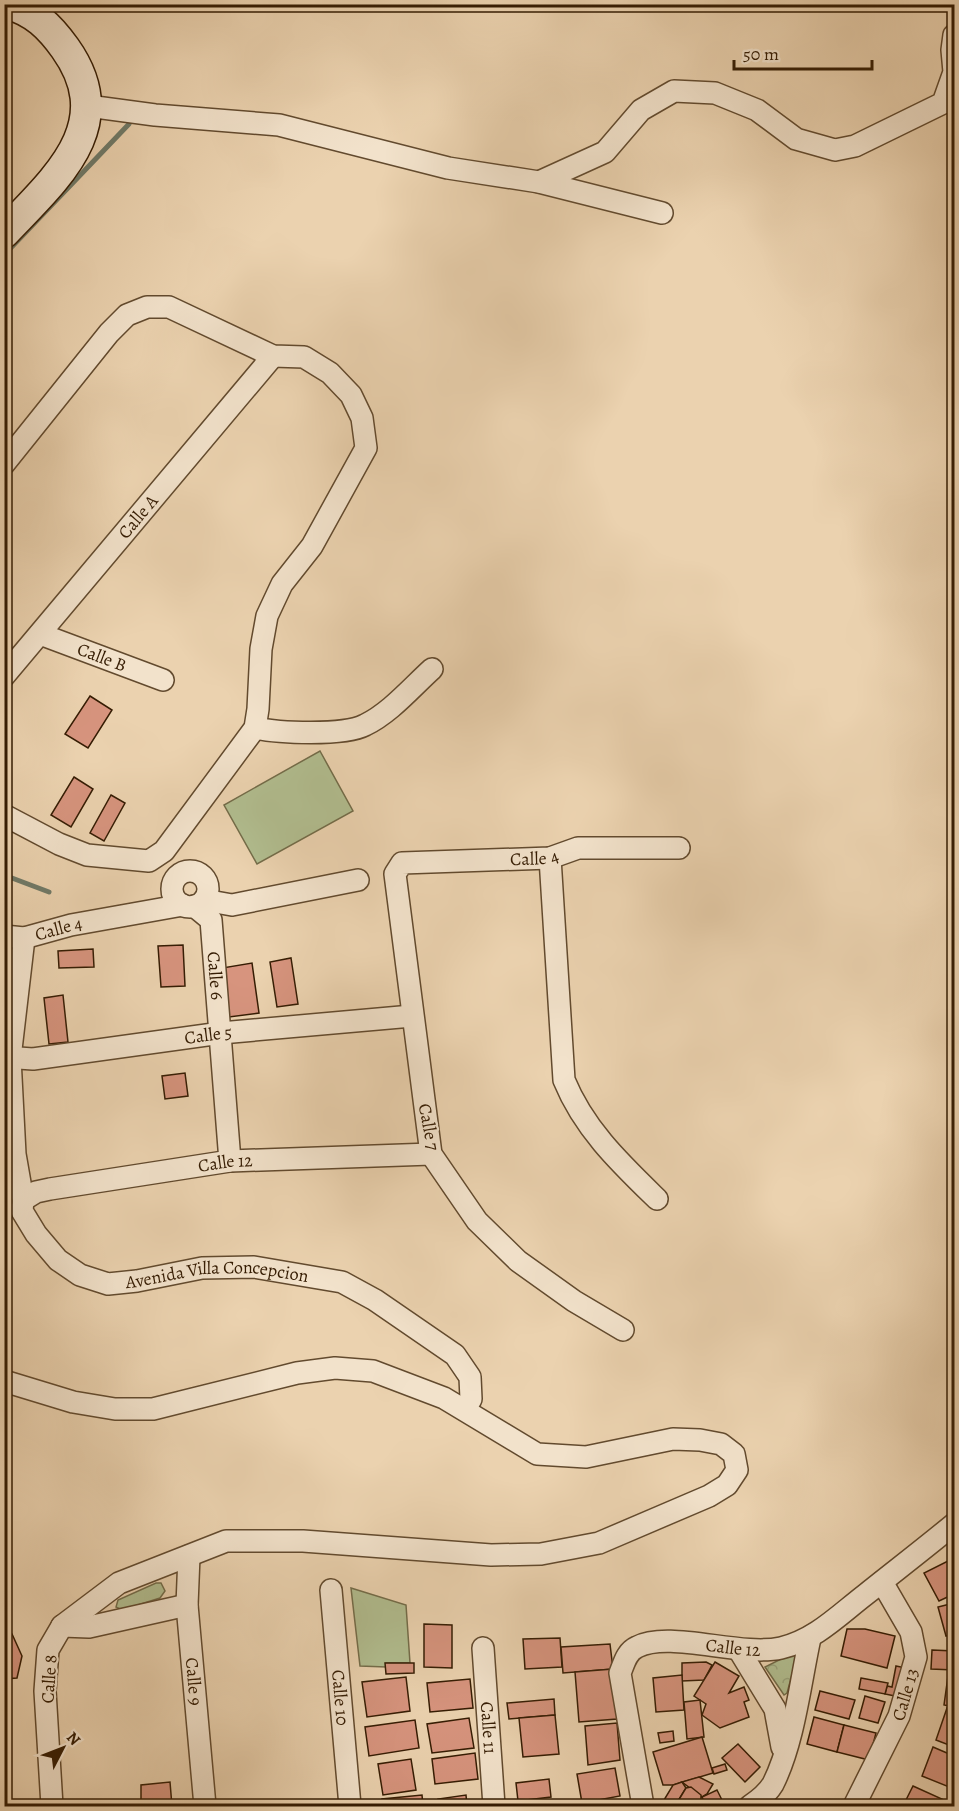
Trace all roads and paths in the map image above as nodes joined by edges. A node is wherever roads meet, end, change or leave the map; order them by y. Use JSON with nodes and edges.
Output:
{"nodes":[{"id":1,"x":18,"y":9,"type":"edge"},
{"id":2,"x":954,"y":35,"type":"edge"},
{"id":3,"x":88,"y":106,"type":"junction"},
{"id":4,"x":539,"y":182,"type":"junction"},
{"id":5,"x":662,"y":213,"type":"dead end"},
{"id":6,"x":4,"y":233,"type":"edge"},
{"id":7,"x":273,"y":356,"type":"junction"},
{"id":8,"x":4,"y":464,"type":"edge"},
{"id":9,"x":40,"y":634,"type":"junction"},
{"id":10,"x":432,"y":669,"type":"dead end"},
{"id":11,"x":4,"y":676,"type":"edge"},
{"id":12,"x":163,"y":680,"type":"dead end"},
{"id":13,"x":255,"y":728,"type":"junction"},
{"id":14,"x":4,"y":815,"type":"edge"},
{"id":15,"x":678,"y":848,"type":"dead end"},
{"id":16,"x":164,"y":851,"type":"junction"},
{"id":17,"x":550,"y":858,"type":"junction"},
{"id":18,"x":181,"y":873,"type":"junction"},
{"id":19,"x":395,"y":874,"type":"joint"},
{"id":20,"x":358,"y":880,"type":"dead end"},
{"id":21,"x":194,"y":904,"type":"junction"},
{"id":22,"x":14,"y":937,"type":"edge"},
{"id":23,"x":412,"y":1016,"type":"junction"},
{"id":24,"x":221,"y":1033,"type":"junction"},
{"id":25,"x":7,"y":1057,"type":"edge"},
{"id":26,"x":431,"y":1154,"type":"junction"},
{"id":27,"x":230,"y":1161,"type":"junction"},
{"id":28,"x":657,"y":1199,"type":"dead end"},
{"id":29,"x":23,"y":1200,"type":"junction"},
{"id":30,"x":623,"y":1330,"type":"dead end"},
{"id":31,"x":4,"y":1381,"type":"edge"},
{"id":32,"x":465,"y":1409,"type":"junction"},
{"id":33,"x":954,"y":1524,"type":"edge"},
{"id":34,"x":189,"y":1556,"type":"junction"},
{"id":35,"x":882,"y":1581,"type":"junction"},
{"id":36,"x":331,"y":1590,"type":"dead end"},
{"id":37,"x":187,"y":1605,"type":"junction"},
{"id":38,"x":62,"y":1626,"type":"junction"},
{"id":39,"x":810,"y":1638,"type":"junction"},
{"id":40,"x":483,"y":1648,"type":"dead end"},
{"id":41,"x":739,"y":1650,"type":"junction"},
{"id":42,"x":784,"y":1756,"type":"junction"},
{"id":43,"x":52,"y":1806,"type":"edge"},
{"id":44,"x":205,"y":1806,"type":"edge"},
{"id":45,"x":350,"y":1806,"type":"edge"},
{"id":46,"x":494,"y":1806,"type":"edge"},
{"id":47,"x":643,"y":1806,"type":"edge"},
{"id":48,"x":750,"y":1806,"type":"edge"},
{"id":49,"x":854,"y":1806,"type":"edge"}],
"edges":[{"from":1,"to":3,"type":"street"},
{"from":2,"to":4,"type":"street"},
{"from":3,"to":4,"type":"street"},
{"from":3,"to":6,"type":"street"},
{"from":4,"to":5,"type":"street"},
{"from":7,"to":8,"type":"street"},
{"from":7,"to":9,"type":"street","name":"Calle A"},
{"from":7,"to":13,"type":"street"},
{"from":9,"to":11,"type":"street","name":"Calle A"},
{"from":9,"to":12,"type":"street","name":"Calle B"},
{"from":10,"to":13,"type":"street"},
{"from":13,"to":16,"type":"street"},
{"from":14,"to":16,"type":"street"},
{"from":15,"to":17,"type":"street","name":"Calle 4"},
{"from":16,"to":18,"type":"street"},
{"from":17,"to":19,"type":"street","name":"Calle 4"},
{"from":17,"to":28,"type":"street"},
{"from":18,"to":21,"type":"street"},
{"from":18,"to":21,"type":"street"},
{"from":19,"to":23,"type":"street","name":"Calle 7"},
{"from":20,"to":21,"type":"street","name":"Calle 4"},
{"from":21,"to":22,"type":"street","name":"Calle 4"},
{"from":21,"to":24,"type":"street","name":"Calle 6"},
{"from":22,"to":25,"type":"street","name":"Avenida Villa Concepcion"},
{"from":23,"to":24,"type":"street","name":"Calle 5"},
{"from":23,"to":26,"type":"street","name":"Calle 7"},
{"from":24,"to":25,"type":"street","name":"Calle 5"},
{"from":24,"to":27,"type":"street","name":"Calle 6"},
{"from":25,"to":29,"type":"street","name":"Avenida Villa Concepcion"},
{"from":26,"to":27,"type":"street","name":"Calle 12"},
{"from":26,"to":30,"type":"street","name":"Calle 7"},
{"from":27,"to":29,"type":"street","name":"Calle 12"},
{"from":29,"to":32,"type":"street","name":"Avenida Villa Concepcion"},
{"from":31,"to":32,"type":"street"},
{"from":32,"to":34,"type":"street"},
{"from":33,"to":35,"type":"street","name":"Calle 12"},
{"from":34,"to":37,"type":"street","name":"Calle 9"},
{"from":34,"to":38,"type":"street"},
{"from":35,"to":39,"type":"street","name":"Calle 12"},
{"from":35,"to":49,"type":"street","name":"Calle 13"},
{"from":36,"to":45,"type":"street","name":"Calle 10"},
{"from":37,"to":38,"type":"street"},
{"from":37,"to":44,"type":"street","name":"Calle 9"},
{"from":38,"to":43,"type":"street","name":"Calle 8"},
{"from":39,"to":41,"type":"street","name":"Calle 12"},
{"from":39,"to":42,"type":"street"},
{"from":40,"to":46,"type":"street","name":"Calle 11"},
{"from":41,"to":42,"type":"street"},
{"from":41,"to":47,"type":"street","name":"Calle 12"},
{"from":42,"to":48,"type":"street"}]}
